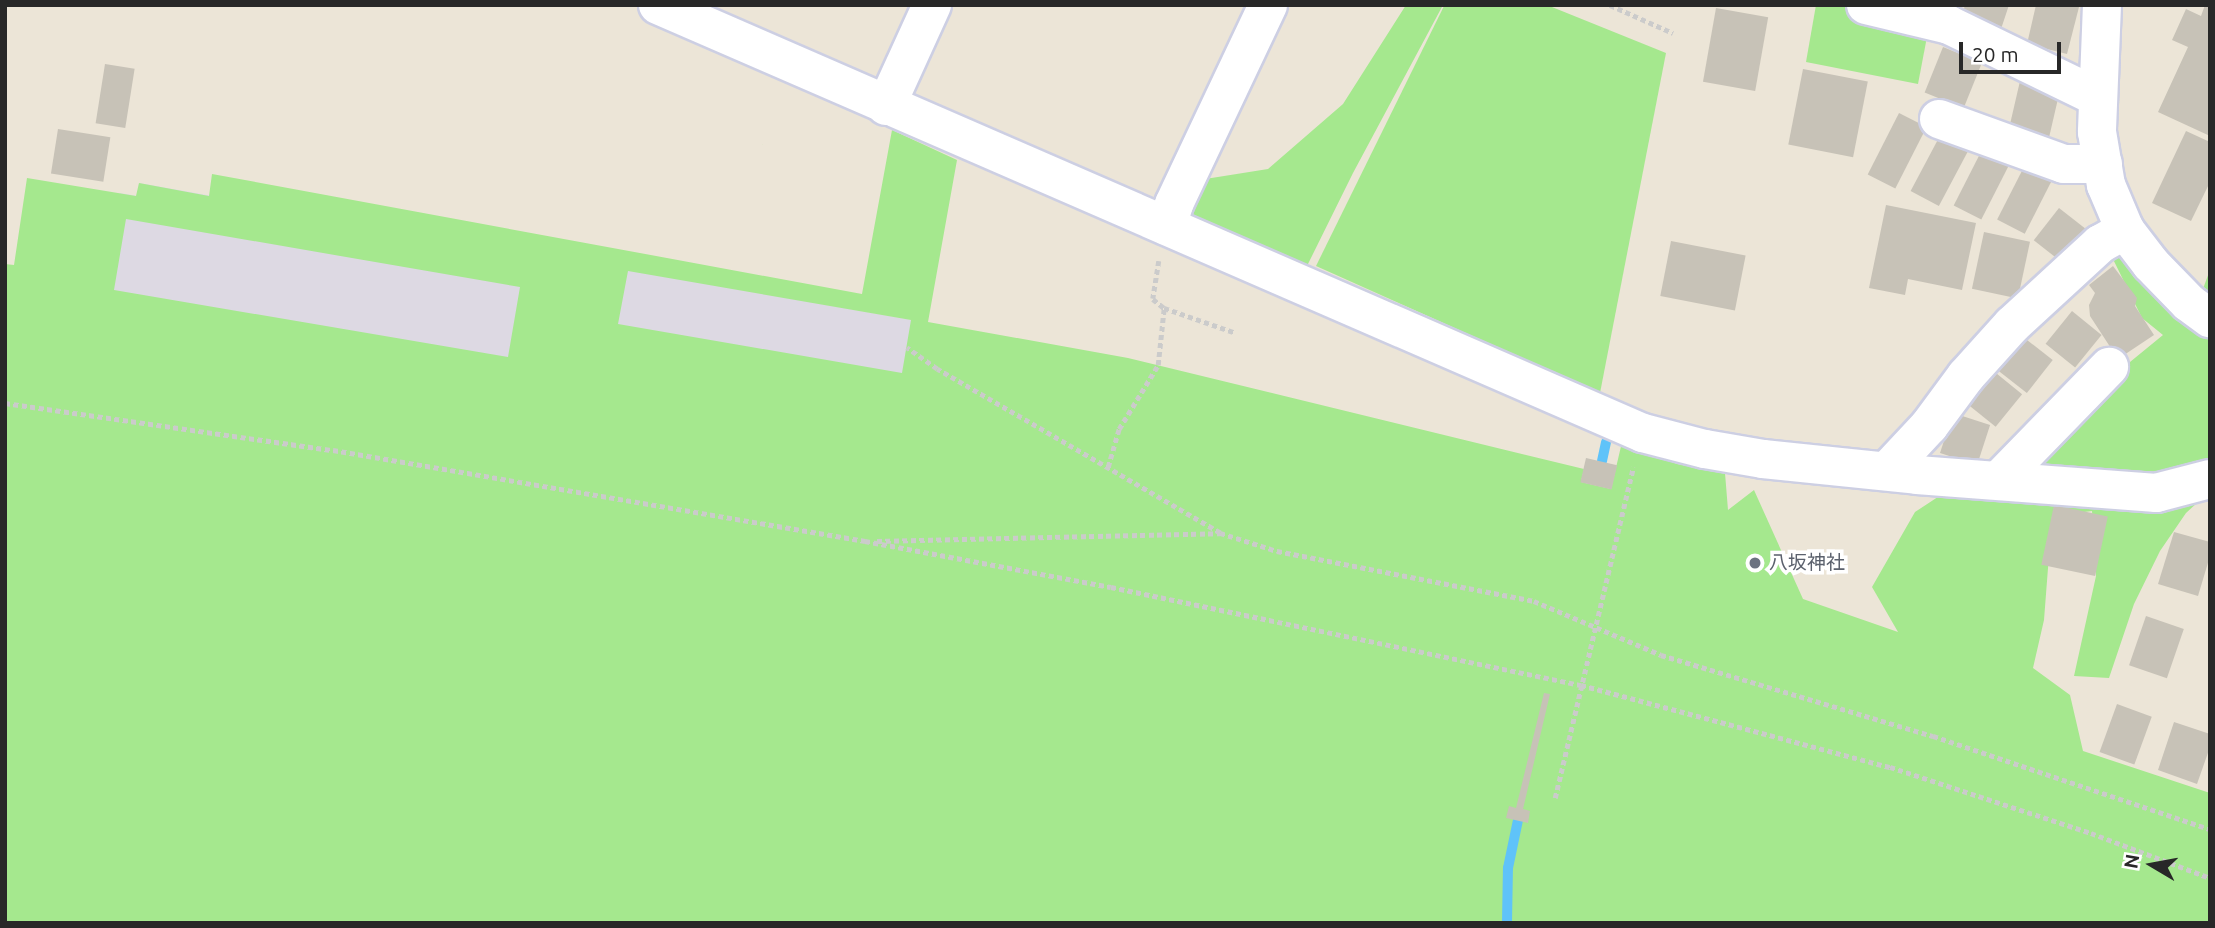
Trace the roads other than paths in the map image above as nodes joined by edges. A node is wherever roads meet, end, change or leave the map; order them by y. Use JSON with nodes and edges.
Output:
{"nodes":[{"id":1,"x":658,"y":5,"type":"edge"},
{"id":2,"x":932,"y":5,"type":"edge"},
{"id":3,"x":1268,"y":5,"type":"edge"},
{"id":4,"x":1866,"y":5,"type":"edge"},
{"id":5,"x":2102,"y":5,"type":"edge"},
{"id":6,"x":2097,"y":97,"type":"junction"},
{"id":7,"x":886,"y":106,"type":"junction"},
{"id":8,"x":1939,"y":119,"type":"dead end"},
{"id":9,"x":2103,"y":164,"type":"junction"},
{"id":10,"x":1167,"y":226,"type":"junction"},
{"id":11,"x":2125,"y":230,"type":"junction"},
{"id":12,"x":2210,"y":318,"type":"edge"},
{"id":13,"x":2109,"y":368,"type":"dead end"},
{"id":14,"x":1902,"y":473,"type":"junction"},
{"id":15,"x":2210,"y":478,"type":"edge"},
{"id":16,"x":1999,"y":480,"type":"junction"}],
"edges":[{"from":1,"to":7,"type":"street"},
{"from":2,"to":7,"type":"street"},
{"from":3,"to":10,"type":"street"},
{"from":4,"to":6,"type":"street"},
{"from":5,"to":6,"type":"street"},
{"from":6,"to":9,"type":"street"},
{"from":7,"to":10,"type":"street"},
{"from":8,"to":9,"type":"street"},
{"from":9,"to":11,"type":"street"},
{"from":10,"to":14,"type":"street"},
{"from":11,"to":12,"type":"street"},
{"from":11,"to":14,"type":"street"},
{"from":13,"to":16,"type":"street"},
{"from":14,"to":16,"type":"street"},
{"from":15,"to":16,"type":"street"}]}
